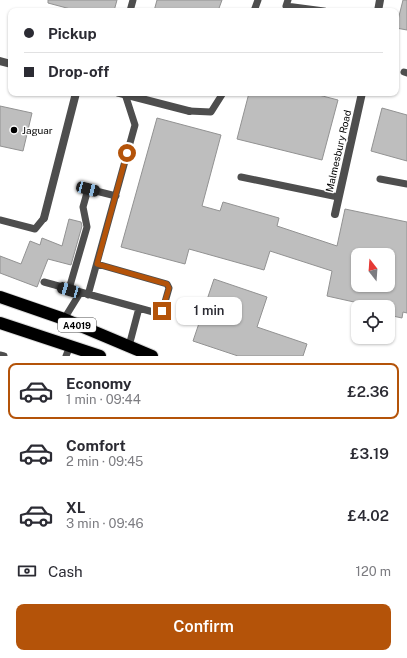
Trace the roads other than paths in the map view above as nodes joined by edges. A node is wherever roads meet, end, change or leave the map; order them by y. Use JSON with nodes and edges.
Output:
{"nodes":[{"id":1,"x":288,"y":0,"type":"edge"},
{"id":2,"x":301,"y":8,"type":"edge"},
{"id":3,"x":75,"y":96,"type":"edge"},
{"id":4,"x":123,"y":96,"type":"edge"},
{"id":5,"x":130,"y":96,"type":"edge"},
{"id":6,"x":221,"y":96,"type":"edge"},
{"id":7,"x":361,"y":96,"type":"edge"},
{"id":8,"x":189,"y":111,"type":"joint"},
{"id":9,"x":240,"y":177,"type":"dead end"},
{"id":10,"x":380,"y":179,"type":"dead end"},
{"id":11,"x":407,"y":184,"type":"edge"},
{"id":12,"x":116,"y":196,"type":"junction"},
{"id":13,"x":338,"y":197,"type":"junction"},
{"id":14,"x":334,"y":214,"type":"dead end"},
{"id":15,"x":44,"y":218,"type":"joint"},
{"id":16,"x":0,"y":220,"type":"edge"},
{"id":17,"x":97,"y":264,"type":"junction"},
{"id":18,"x":44,"y":282,"type":"dead end"},
{"id":19,"x":69,"y":290,"type":"junction"},
{"id":20,"x":80,"y":292,"type":"junction"},
{"id":21,"x":88,"y":295,"type":"junction"},
{"id":22,"x":0,"y":297,"type":"edge"},
{"id":23,"x":139,"y":308,"type":"junction"},
{"id":24,"x":64,"y":319,"type":"junction"},
{"id":25,"x":0,"y":323,"type":"edge"},
{"id":26,"x":129,"y":346,"type":"junction"},
{"id":27,"x":68,"y":351,"type":"edge"},
{"id":28,"x":0,"y":355,"type":"edge"},
{"id":29,"x":4,"y":356,"type":"edge"},
{"id":30,"x":100,"y":356,"type":"edge"},
{"id":31,"x":152,"y":356,"type":"edge"}],
"edges":[{"from":1,"to":2,"type":"lane"},
{"from":3,"to":15,"type":"street"},
{"from":4,"to":12,"type":"lane"},
{"from":5,"to":8,"type":"street"},
{"from":6,"to":8,"type":"lane"},
{"from":7,"to":13,"type":"street","name":"Malmesbury Road"},
{"from":9,"to":13,"type":"lane"},
{"from":10,"to":11,"type":"lane"},
{"from":12,"to":17,"type":"lane"},
{"from":12,"to":19,"type":"lane"},
{"from":13,"to":14,"type":"street","name":"Malmesbury Road"},
{"from":15,"to":16,"type":"lane"},
{"from":17,"to":21,"type":"lane"},
{"from":17,"to":23,"type":"lane"},
{"from":18,"to":19,"type":"lane"},
{"from":19,"to":20,"type":"lane"},
{"from":20,"to":21,"type":"lane"},
{"from":20,"to":24,"type":"lane"},
{"from":21,"to":23,"type":"lane"},
{"from":22,"to":24,"type":"highway","number":"A4019"},
{"from":23,"to":26,"type":"lane"},
{"from":24,"to":26,"type":"highway","number":"A4019"},
{"from":25,"to":27,"type":"highway","number":"A4019"},
{"from":26,"to":31,"type":"highway","number":"A4019"},
{"from":27,"to":30,"type":"highway","number":"A4019"},
{"from":28,"to":29,"type":"lane"}]}
